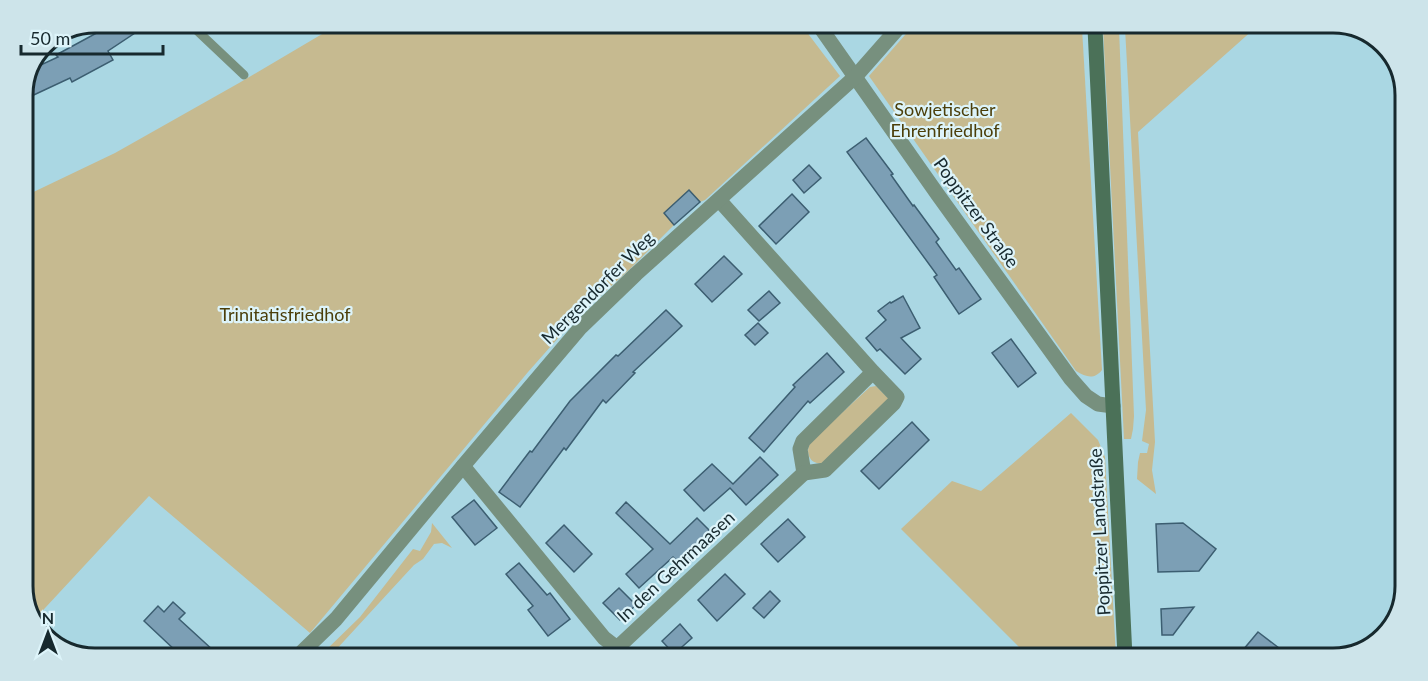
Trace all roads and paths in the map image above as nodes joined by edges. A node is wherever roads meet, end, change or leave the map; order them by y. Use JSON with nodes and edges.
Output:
{"nodes":[{"id":1,"x":200,"y":33,"type":"edge"},
{"id":2,"x":824,"y":33,"type":"edge"},
{"id":3,"x":894,"y":33,"type":"edge"},
{"id":4,"x":1095,"y":33,"type":"edge"},
{"id":5,"x":244,"y":75,"type":"dead end"},
{"id":6,"x":855,"y":77,"type":"junction"},
{"id":7,"x":720,"y":201,"type":"junction"},
{"id":8,"x":873,"y":372,"type":"junction"},
{"id":9,"x":1113,"y":406,"type":"junction"},
{"id":10,"x":462,"y":466,"type":"junction"},
{"id":11,"x":804,"y":473,"type":"junction"},
{"id":12,"x":306,"y":648,"type":"edge"},
{"id":13,"x":1125,"y":648,"type":"edge"}],
"edges":[{"from":1,"to":5,"type":"lane"},
{"from":2,"to":6,"type":"street","name":"Poppitzer Straße"},
{"from":3,"to":6,"type":"street","name":"Mergendorfer Weg"},
{"from":4,"to":9,"type":"main road","name":"Poppitzer Landstraße"},
{"from":6,"to":7,"type":"street","name":"Mergendorfer Weg"},
{"from":6,"to":9,"type":"street","name":"Poppitzer Straße"},
{"from":7,"to":8,"type":"street","name":"In den Gehrmaasen"},
{"from":7,"to":10,"type":"street","name":"Mergendorfer Weg"},
{"from":8,"to":11,"type":"street"},
{"from":8,"to":11,"type":"street","name":"In den Gehrmaasen"},
{"from":9,"to":13,"type":"main road","name":"Poppitzer Landstraße"},
{"from":10,"to":11,"type":"street","name":"In den Gehrmaasen"},
{"from":10,"to":12,"type":"street","name":"Mergendorfer Weg"}]}
